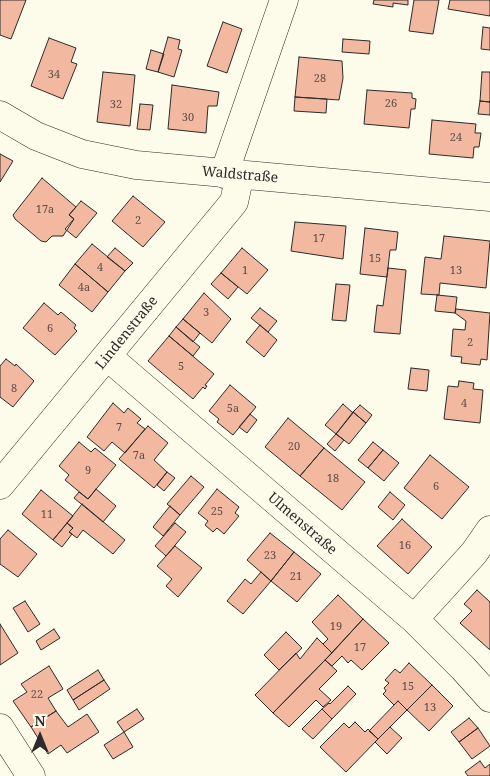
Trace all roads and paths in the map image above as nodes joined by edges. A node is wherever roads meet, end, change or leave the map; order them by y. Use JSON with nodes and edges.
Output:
{"nodes":[{"id":1,"x":284,"y":0,"type":"edge"},
{"id":2,"x":0,"y":115,"type":"edge"},
{"id":3,"x":232,"y":174,"type":"junction"},
{"id":4,"x":490,"y":197,"type":"edge"},
{"id":5,"x":108,"y":357,"type":"junction"},
{"id":6,"x":0,"y":485,"type":"edge"},
{"id":7,"x":490,"y":530,"type":"edge"},
{"id":8,"x":414,"y":618,"type":"junction"},
{"id":9,"x":490,"y":698,"type":"edge"},
{"id":10,"x":0,"y":728,"type":"edge"},
{"id":11,"x":31,"y":776,"type":"edge"}],
"edges":[{"from":1,"to":3,"type":"street","name":"Lindenstraße"},
{"from":2,"to":3,"type":"street","name":"Waldstraße"},
{"from":3,"to":4,"type":"street","name":"Waldstraße"},
{"from":3,"to":5,"type":"street","name":"Lindenstraße"},
{"from":5,"to":6,"type":"street","name":"Lindenstraße"},
{"from":5,"to":8,"type":"street","name":"Ulmenstraße"},
{"from":7,"to":8,"type":"street"},
{"from":8,"to":9,"type":"street","name":"Ulmenstraße"},
{"from":10,"to":11,"type":"street"}]}
